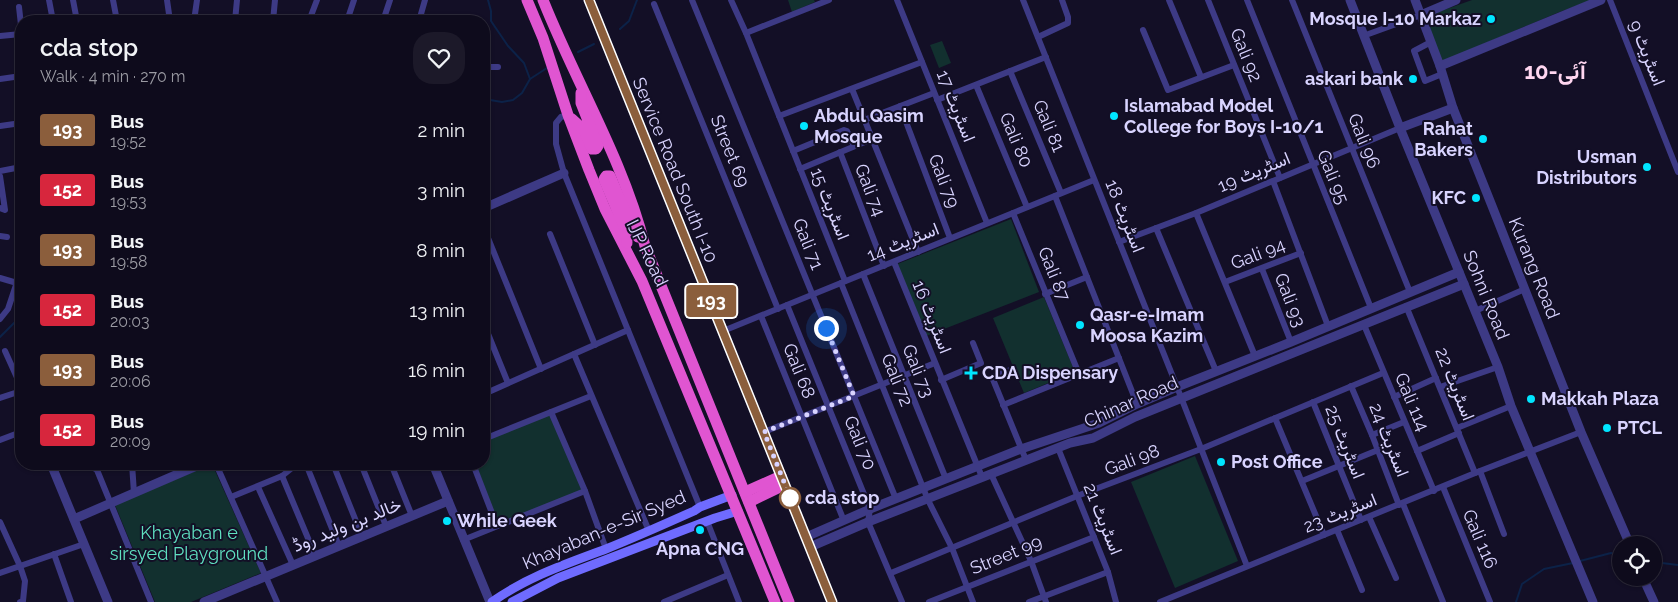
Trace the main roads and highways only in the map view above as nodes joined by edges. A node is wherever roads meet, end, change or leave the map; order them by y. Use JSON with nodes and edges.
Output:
{"nodes":[{"id":1,"x":527,"y":0,"type":"edge"},
{"id":2,"x":543,"y":0,"type":"edge"},
{"id":3,"x":589,"y":0,"type":"edge"},
{"id":4,"x":581,"y":84,"type":"junction"},
{"id":5,"x":568,"y":115,"type":"junction"},
{"id":6,"x":645,"y":246,"type":"junction"},
{"id":7,"x":627,"y":250,"type":"junction"},
{"id":8,"x":783,"y":481,"type":"junction"},
{"id":9,"x":732,"y":495,"type":"junction"},
{"id":10,"x":747,"y":497,"type":"junction"},
{"id":11,"x":709,"y":504,"type":"junction"},
{"id":12,"x":697,"y":509,"type":"junction"},
{"id":13,"x":738,"y":511,"type":"junction"},
{"id":14,"x":707,"y":521,"type":"junction"},
{"id":15,"x":518,"y":600,"type":"edge"},
{"id":16,"x":491,"y":602,"type":"edge"},
{"id":17,"x":775,"y":602,"type":"edge"},
{"id":18,"x":789,"y":602,"type":"edge"},
{"id":19,"x":832,"y":602,"type":"edge"}],
"edges":[{"from":1,"to":5,"type":"highway","name":"IJP Road"},
{"from":2,"to":4,"type":"highway","name":"IJP Road"},
{"from":3,"to":8,"type":"main road","name":"Service Road South I-10"},
{"from":4,"to":5,"type":"highway"},
{"from":4,"to":6,"type":"highway","name":"IJP Road"},
{"from":5,"to":7,"type":"highway","name":"IJP Road"},
{"from":6,"to":7,"type":"highway"},
{"from":6,"to":10,"type":"highway","name":"IJP Road"},
{"from":7,"to":9,"type":"highway","name":"IJP Road"},
{"from":8,"to":10,"type":"highway"},
{"from":8,"to":19,"type":"main road","name":"Service Road South I-10"},
{"from":9,"to":11,"type":"main road","name":"Khayaban-e-Sir Syed"},
{"from":9,"to":13,"type":"highway","name":"IJP Road"},
{"from":10,"to":18,"type":"highway","name":"IJP Road"},
{"from":11,"to":12,"type":"main road","name":"Khayaban-e-Sir Syed"},
{"from":11,"to":14,"type":"main road"},
{"from":12,"to":14,"type":"main road"},
{"from":12,"to":16,"type":"main road","name":"Khayaban-e-Sir Syed"},
{"from":13,"to":14,"type":"main road","name":"Khayaban-e-Sir Syed"},
{"from":13,"to":17,"type":"highway","name":"IJP Road"},
{"from":14,"to":15,"type":"main road","name":"Khayaban-e-Sir Syed"}]}
